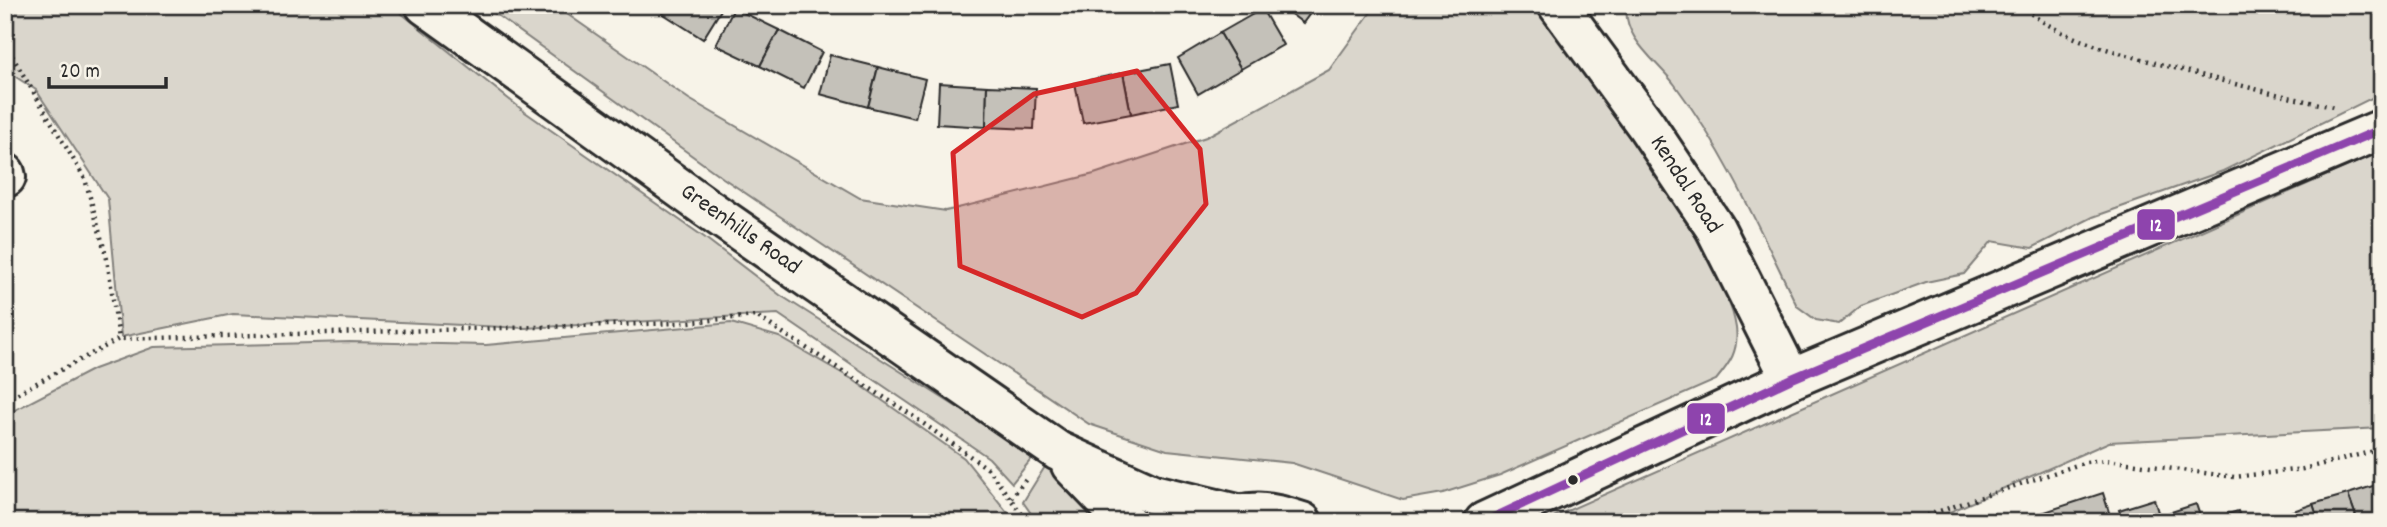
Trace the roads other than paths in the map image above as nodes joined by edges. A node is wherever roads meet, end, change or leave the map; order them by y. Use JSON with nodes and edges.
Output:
{"nodes":[{"id":1,"x":425,"y":5,"type":"edge"},
{"id":2,"x":1558,"y":5,"type":"edge"},
{"id":3,"x":2376,"y":132,"type":"edge"},
{"id":4,"x":1791,"y":379,"type":"junction"},
{"id":5,"x":1058,"y":451,"type":"junction"},
{"id":6,"x":1229,"y":518,"type":"edge"},
{"id":7,"x":1482,"y":520,"type":"edge"},
{"id":8,"x":1126,"y":522,"type":"edge"},
{"id":9,"x":1302,"y":522,"type":"edge"}],
"edges":[{"from":1,"to":5,"type":"street","name":"Greenhills Road"},
{"from":2,"to":4,"type":"street","name":"Kendal Road"},
{"from":3,"to":4,"type":"street"},
{"from":4,"to":7,"type":"street"},
{"from":5,"to":6,"type":"street","name":"Greenhills Road"},
{"from":5,"to":8,"type":"street","name":"Greenhills Road"},
{"from":6,"to":9,"type":"street","name":"Greenhills Road"}]}
